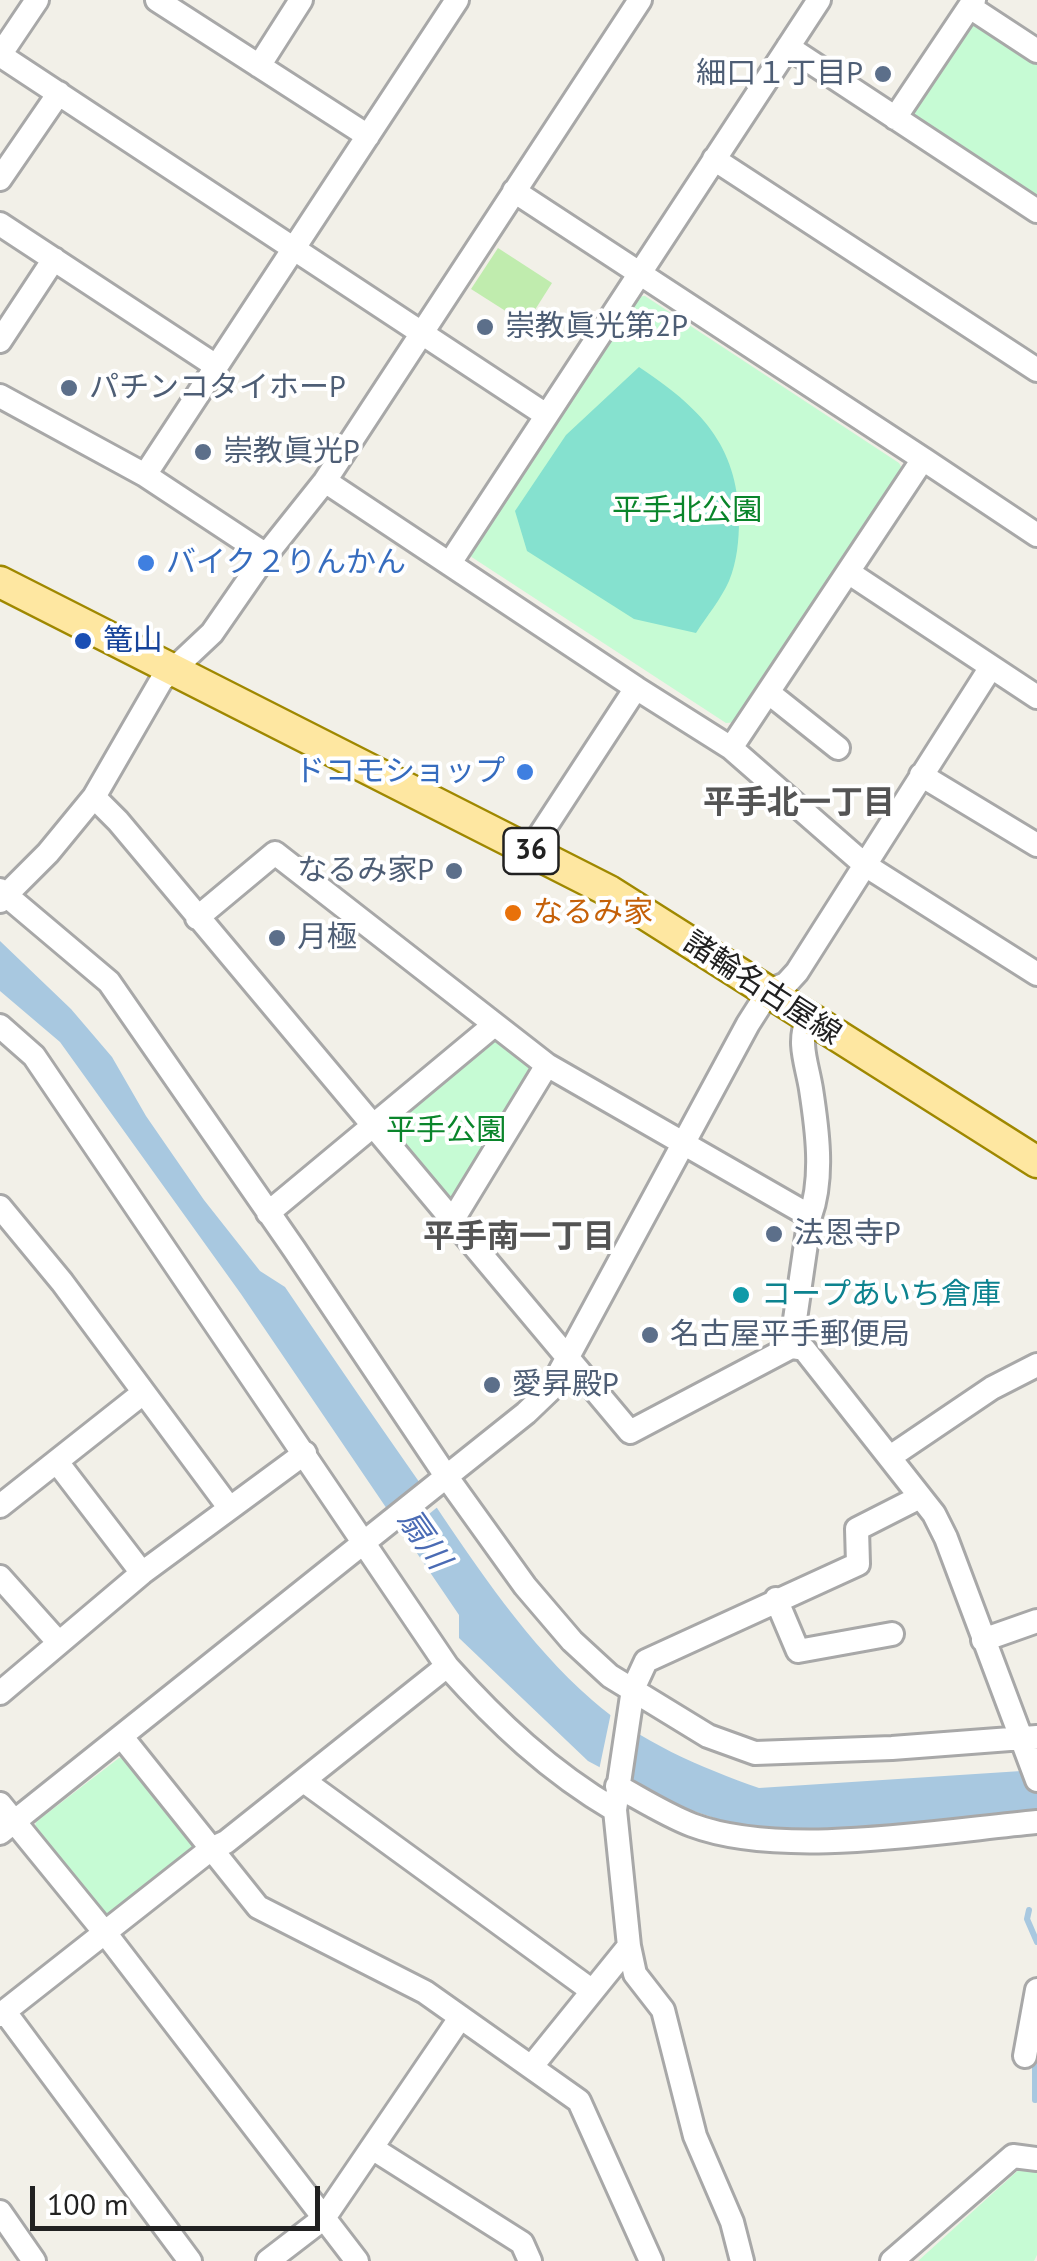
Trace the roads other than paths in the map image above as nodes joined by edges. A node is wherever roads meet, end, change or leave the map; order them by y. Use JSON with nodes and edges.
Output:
{"nodes":[{"id":1,"x":37,"y":0,"type":"edge"},
{"id":2,"x":157,"y":0,"type":"edge"},
{"id":3,"x":457,"y":0,"type":"edge"},
{"id":4,"x":640,"y":0,"type":"edge"},
{"id":5,"x":819,"y":0,"type":"edge"},
{"id":6,"x":298,"y":1,"type":"edge"},
{"id":7,"x":972,"y":4,"type":"edge"},
{"id":8,"x":788,"y":47,"type":"junction"},
{"id":9,"x":1037,"y":51,"type":"edge"},
{"id":10,"x":0,"y":55,"type":"edge"},
{"id":11,"x":259,"y":66,"type":"junction"},
{"id":12,"x":59,"y":94,"type":"junction"},
{"id":13,"x":895,"y":118,"type":"junction"},
{"id":14,"x":368,"y":136,"type":"junction"},
{"id":15,"x":714,"y":159,"type":"junction"},
{"id":16,"x":0,"y":180,"type":"edge"},
{"id":17,"x":514,"y":191,"type":"junction"},
{"id":18,"x":1037,"y":211,"type":"edge"},
{"id":19,"x":0,"y":224,"type":"edge"},
{"id":20,"x":293,"y":249,"type":"junction"},
{"id":21,"x":54,"y":259,"type":"junction"},
{"id":22,"x":640,"y":274,"type":"junction"},
{"id":23,"x":422,"y":333,"type":"junction"},
{"id":24,"x":0,"y":341,"type":"edge"},
{"id":25,"x":216,"y":366,"type":"junction"},
{"id":26,"x":1037,"y":370,"type":"edge"},
{"id":27,"x":0,"y":396,"type":"edge"},
{"id":28,"x":546,"y":415,"type":"junction"},
{"id":29,"x":923,"y":459,"type":"junction"},
{"id":30,"x":145,"y":475,"type":"junction"},
{"id":31,"x":325,"y":481,"type":"junction"},
{"id":32,"x":1037,"y":534,"type":"edge"},
{"id":33,"x":266,"y":555,"type":"junction"},
{"id":34,"x":0,"y":562,"type":"edge"},
{"id":35,"x":450,"y":563,"type":"junction"},
{"id":36,"x":848,"y":572,"type":"junction"},
{"id":37,"x":0,"y":582,"type":"edge"},
{"id":38,"x":181,"y":664,"type":"junction"},
{"id":39,"x":991,"y":667,"type":"junction"},
{"id":40,"x":636,"y":688,"type":"junction"},
{"id":41,"x":769,"y":693,"type":"junction"},
{"id":42,"x":1037,"y":698,"type":"edge"},
{"id":43,"x":731,"y":748,"type":"junction"},
{"id":44,"x":838,"y":748,"type":"dead end"},
{"id":45,"x":921,"y":774,"type":"junction"},
{"id":46,"x":94,"y":797,"type":"junction"},
{"id":47,"x":540,"y":835,"type":"junction"},
{"id":48,"x":1037,"y":845,"type":"edge"},
{"id":49,"x":864,"y":865,"type":"junction"},
{"id":50,"x":2,"y":895,"type":"edge"},
{"id":51,"x":197,"y":918,"type":"junction"},
{"id":52,"x":1037,"y":974,"type":"edge"},
{"id":53,"x":777,"y":987,"type":"junction"},
{"id":54,"x":808,"y":1019,"type":"junction"},
{"id":55,"x":494,"y":1024,"type":"junction"},
{"id":56,"x":0,"y":1026,"type":"edge"},
{"id":57,"x":548,"y":1065,"type":"junction"},
{"id":58,"x":372,"y":1126,"type":"junction"},
{"id":59,"x":1037,"y":1140,"type":"edge"},
{"id":60,"x":685,"y":1145,"type":"junction"},
{"id":61,"x":1037,"y":1162,"type":"edge"},
{"id":62,"x":0,"y":1207,"type":"edge"},
{"id":63,"x":268,"y":1212,"type":"junction"},
{"id":64,"x":810,"y":1216,"type":"junction"},
{"id":65,"x":452,"y":1221,"type":"junction"},
{"id":66,"x":791,"y":1347,"type":"junction"},
{"id":67,"x":568,"y":1360,"type":"junction"},
{"id":68,"x":1037,"y":1365,"type":"edge"},
{"id":69,"x":143,"y":1393,"type":"junction"},
{"id":70,"x":305,"y":1453,"type":"junction"},
{"id":71,"x":890,"y":1457,"type":"junction"},
{"id":72,"x":57,"y":1462,"type":"junction"},
{"id":73,"x":438,"y":1483,"type":"junction"},
{"id":74,"x":920,"y":1497,"type":"junction"},
{"id":75,"x":2,"y":1501,"type":"edge"},
{"id":76,"x":228,"y":1506,"type":"junction"},
{"id":77,"x":369,"y":1540,"type":"junction"},
{"id":78,"x":142,"y":1573,"type":"junction"},
{"id":79,"x":0,"y":1577,"type":"edge"},
{"id":80,"x":776,"y":1599,"type":"junction"},
{"id":81,"x":1037,"y":1621,"type":"edge"},
{"id":82,"x":892,"y":1634,"type":"dead end"},
{"id":83,"x":982,"y":1640,"type":"junction"},
{"id":84,"x":59,"y":1643,"type":"junction"},
{"id":85,"x":447,"y":1666,"type":"junction"},
{"id":86,"x":632,"y":1689,"type":"junction"},
{"id":87,"x":0,"y":1694,"type":"edge"},
{"id":88,"x":122,"y":1738,"type":"junction"},
{"id":89,"x":1030,"y":1754,"type":"edge"},
{"id":90,"x":304,"y":1782,"type":"junction"},
{"id":91,"x":617,"y":1783,"type":"junction"},
{"id":92,"x":615,"y":1810,"type":"junction"},
{"id":93,"x":5,"y":1820,"type":"edge"},
{"id":94,"x":1037,"y":1822,"type":"edge"},
{"id":95,"x":211,"y":1848,"type":"junction"},
{"id":96,"x":106,"y":1934,"type":"junction"},
{"id":97,"x":629,"y":1946,"type":"junction"},
{"id":98,"x":590,"y":1990,"type":"junction"},
{"id":99,"x":1037,"y":1990,"type":"edge"},
{"id":100,"x":2,"y":2013,"type":"edge"},
{"id":101,"x":460,"y":2018,"type":"junction"},
{"id":102,"x":1025,"y":2056,"type":"dead end"},
{"id":103,"x":532,"y":2066,"type":"junction"},
{"id":104,"x":372,"y":2148,"type":"junction"},
{"id":105,"x":1037,"y":2158,"type":"edge"},
{"id":106,"x":0,"y":2212,"type":"edge"},
{"id":107,"x":324,"y":2218,"type":"junction"},
{"id":108,"x":34,"y":2261,"type":"edge"},
{"id":109,"x":190,"y":2261,"type":"edge"},
{"id":110,"x":268,"y":2261,"type":"edge"},
{"id":111,"x":357,"y":2261,"type":"edge"},
{"id":112,"x":530,"y":2261,"type":"edge"},
{"id":113,"x":651,"y":2261,"type":"edge"},
{"id":114,"x":742,"y":2261,"type":"edge"},
{"id":115,"x":892,"y":2261,"type":"edge"}],
"edges":[{"from":1,"to":10,"type":"street"},
{"from":2,"to":11,"type":"street"},
{"from":3,"to":14,"type":"street"},
{"from":4,"to":17,"type":"street"},
{"from":5,"to":8,"type":"street"},
{"from":6,"to":11,"type":"street"},
{"from":7,"to":9,"type":"street"},
{"from":7,"to":13,"type":"street"},
{"from":8,"to":13,"type":"street"},
{"from":8,"to":15,"type":"street"},
{"from":10,"to":12,"type":"street"},
{"from":11,"to":14,"type":"street"},
{"from":12,"to":16,"type":"street"},
{"from":12,"to":20,"type":"street"},
{"from":13,"to":18,"type":"street"},
{"from":14,"to":20,"type":"street"},
{"from":15,"to":22,"type":"street"},
{"from":15,"to":26,"type":"street"},
{"from":17,"to":22,"type":"street"},
{"from":17,"to":23,"type":"street"},
{"from":19,"to":21,"type":"street"},
{"from":20,"to":23,"type":"street"},
{"from":20,"to":25,"type":"street"},
{"from":21,"to":24,"type":"street"},
{"from":21,"to":25,"type":"street"},
{"from":22,"to":28,"type":"street"},
{"from":22,"to":29,"type":"street"},
{"from":23,"to":28,"type":"street"},
{"from":23,"to":31,"type":"street"},
{"from":25,"to":30,"type":"street"},
{"from":27,"to":30,"type":"street"},
{"from":28,"to":35,"type":"street"},
{"from":29,"to":32,"type":"street"},
{"from":29,"to":36,"type":"street"},
{"from":30,"to":33,"type":"street"},
{"from":31,"to":33,"type":"street"},
{"from":31,"to":35,"type":"street"},
{"from":33,"to":38,"type":"street"},
{"from":34,"to":38,"type":"main road","name":"諸輪名古屋線","number":"36"},
{"from":35,"to":40,"type":"street"},
{"from":36,"to":39,"type":"street"},
{"from":36,"to":41,"type":"street"},
{"from":37,"to":38,"type":"main road","name":"諸輪名古屋線","number":"36"},
{"from":38,"to":46,"type":"street"},
{"from":38,"to":47,"type":"main road","name":"諸輪名古屋線","number":"36"},
{"from":38,"to":53,"type":"main road","name":"諸輪名古屋線","number":"36"},
{"from":39,"to":42,"type":"street"},
{"from":39,"to":45,"type":"street"},
{"from":40,"to":43,"type":"street"},
{"from":40,"to":47,"type":"street"},
{"from":41,"to":43,"type":"street"},
{"from":41,"to":44,"type":"street"},
{"from":43,"to":49,"type":"street"},
{"from":45,"to":48,"type":"street"},
{"from":45,"to":49,"type":"street"},
{"from":46,"to":50,"type":"street"},
{"from":46,"to":51,"type":"street"},
{"from":47,"to":53,"type":"main road","name":"諸輪名古屋線","number":"36"},
{"from":49,"to":52,"type":"street"},
{"from":49,"to":53,"type":"street"},
{"from":50,"to":63,"type":"street"},
{"from":51,"to":55,"type":"street"},
{"from":51,"to":58,"type":"street"},
{"from":53,"to":54,"type":"main road","name":"諸輪名古屋線","number":"36"},
{"from":53,"to":59,"type":"main road","name":"諸輪名古屋線","number":"36"},
{"from":53,"to":60,"type":"street"},
{"from":54,"to":61,"type":"main road","name":"諸輪名古屋線","number":"36"},
{"from":54,"to":64,"type":"street"},
{"from":55,"to":57,"type":"street"},
{"from":55,"to":58,"type":"street"},
{"from":56,"to":70,"type":"street"},
{"from":57,"to":60,"type":"street"},
{"from":57,"to":65,"type":"street"},
{"from":58,"to":63,"type":"street"},
{"from":58,"to":65,"type":"street"},
{"from":60,"to":64,"type":"street"},
{"from":60,"to":67,"type":"street"},
{"from":62,"to":69,"type":"street"},
{"from":63,"to":73,"type":"street"},
{"from":64,"to":66,"type":"street"},
{"from":65,"to":67,"type":"street"},
{"from":66,"to":67,"type":"street"},
{"from":66,"to":71,"type":"street"},
{"from":67,"to":73,"type":"street"},
{"from":68,"to":71,"type":"street"},
{"from":69,"to":72,"type":"street"},
{"from":69,"to":76,"type":"street"},
{"from":70,"to":76,"type":"street"},
{"from":70,"to":77,"type":"street"},
{"from":71,"to":74,"type":"street"},
{"from":72,"to":75,"type":"street"},
{"from":72,"to":78,"type":"street"},
{"from":73,"to":77,"type":"street"},
{"from":73,"to":86,"type":"street"},
{"from":74,"to":80,"type":"street"},
{"from":74,"to":83,"type":"street"},
{"from":76,"to":78,"type":"street"},
{"from":77,"to":85,"type":"street"},
{"from":77,"to":88,"type":"street"},
{"from":78,"to":84,"type":"street"},
{"from":79,"to":84,"type":"street"},
{"from":80,"to":82,"type":"street"},
{"from":80,"to":86,"type":"street"},
{"from":81,"to":83,"type":"street"},
{"from":83,"to":89,"type":"street"},
{"from":84,"to":87,"type":"street"},
{"from":85,"to":90,"type":"street"},
{"from":85,"to":92,"type":"street"},
{"from":86,"to":89,"type":"street"},
{"from":86,"to":91,"type":"street"},
{"from":88,"to":93,"type":"street"},
{"from":88,"to":95,"type":"street"},
{"from":90,"to":95,"type":"street"},
{"from":90,"to":98,"type":"street"},
{"from":91,"to":92,"type":"street"},
{"from":91,"to":94,"type":"street"},
{"from":92,"to":97,"type":"street"},
{"from":93,"to":96,"type":"street"},
{"from":95,"to":96,"type":"street"},
{"from":95,"to":101,"type":"street"},
{"from":96,"to":100,"type":"street"},
{"from":96,"to":107,"type":"street"},
{"from":97,"to":98,"type":"street"},
{"from":97,"to":114,"type":"street"},
{"from":98,"to":103,"type":"street"},
{"from":99,"to":102,"type":"street"},
{"from":100,"to":109,"type":"street"},
{"from":101,"to":103,"type":"street"},
{"from":101,"to":104,"type":"street"},
{"from":103,"to":113,"type":"street"},
{"from":104,"to":107,"type":"street"},
{"from":104,"to":112,"type":"street"},
{"from":105,"to":115,"type":"street"},
{"from":106,"to":108,"type":"street"},
{"from":107,"to":110,"type":"street"},
{"from":107,"to":111,"type":"street"}]}
